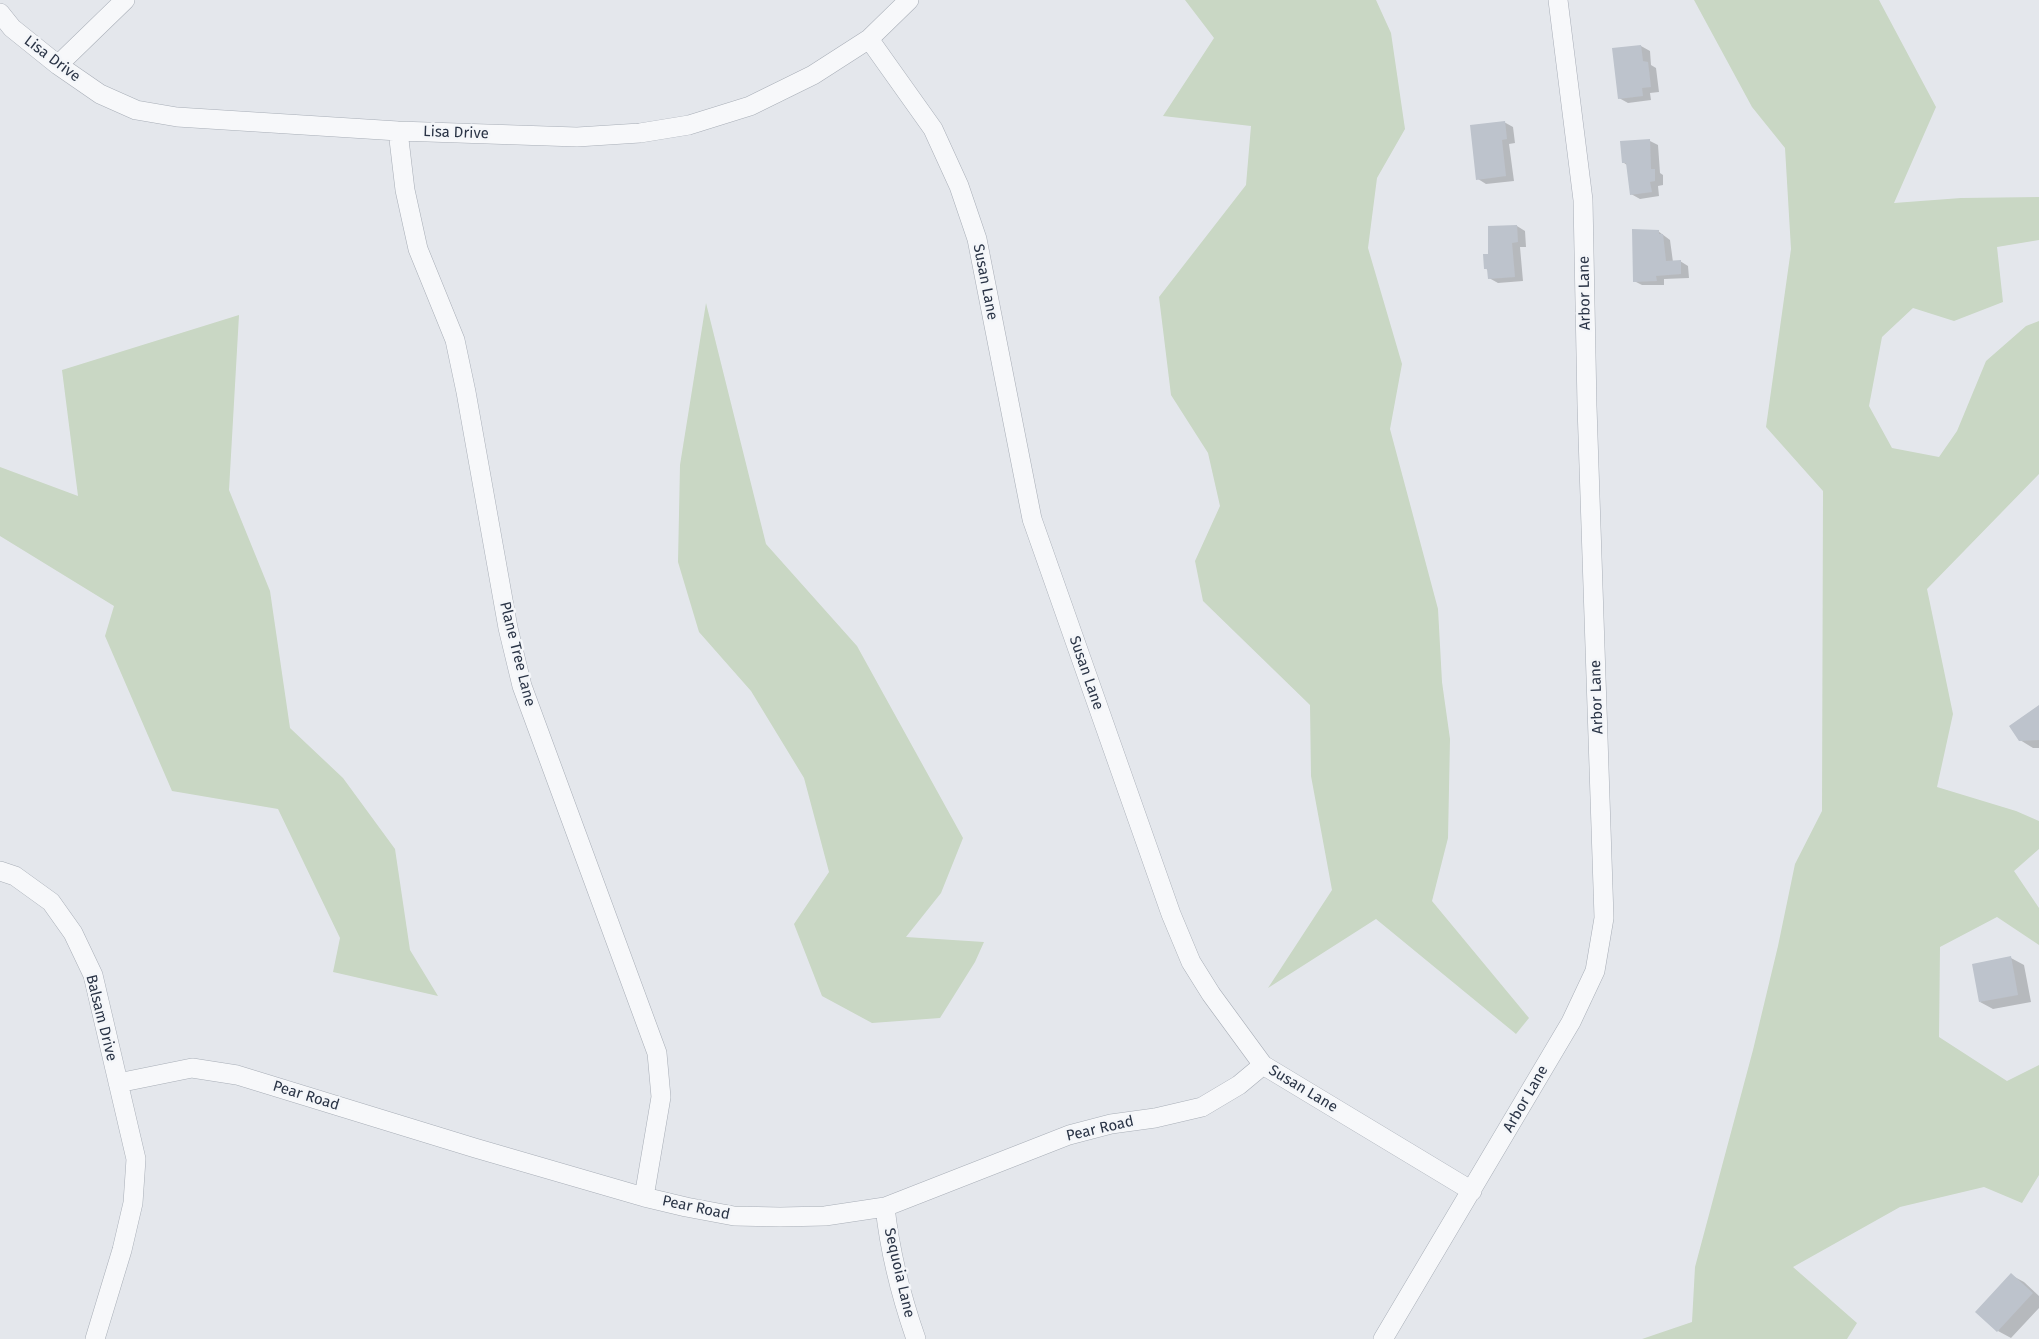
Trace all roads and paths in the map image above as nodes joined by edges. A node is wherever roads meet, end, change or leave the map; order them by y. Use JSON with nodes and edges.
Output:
{"nodes":[{"id":1,"x":125,"y":0,"type":"edge"},
{"id":2,"x":909,"y":0,"type":"edge"},
{"id":3,"x":1558,"y":0,"type":"edge"},
{"id":4,"x":0,"y":13,"type":"edge"},
{"id":5,"x":868,"y":39,"type":"junction"},
{"id":6,"x":58,"y":65,"type":"junction"},
{"id":7,"x":398,"y":131,"type":"junction"},
{"id":8,"x":0,"y":871,"type":"edge"},
{"id":9,"x":1263,"y":1065,"type":"junction"},
{"id":10,"x":118,"y":1083,"type":"junction"},
{"id":11,"x":1472,"y":1191,"type":"junction"},
{"id":12,"x":644,"y":1197,"type":"junction"},
{"id":13,"x":885,"y":1207,"type":"junction"},
{"id":14,"x":94,"y":1339,"type":"edge"},
{"id":15,"x":916,"y":1339,"type":"edge"},
{"id":16,"x":1384,"y":1339,"type":"edge"}],
"edges":[{"from":1,"to":6,"type":"street"},
{"from":2,"to":5,"type":"street","name":"Lisa Drive"},
{"from":3,"to":11,"type":"street","name":"Arbor Lane"},
{"from":4,"to":6,"type":"street","name":"Lisa Drive"},
{"from":5,"to":7,"type":"street","name":"Lisa Drive"},
{"from":5,"to":9,"type":"street","name":"Susan Lane"},
{"from":6,"to":7,"type":"street","name":"Lisa Drive"},
{"from":7,"to":12,"type":"street","name":"Plane Tree Lane"},
{"from":8,"to":10,"type":"street","name":"Balsam Drive"},
{"from":9,"to":11,"type":"street","name":"Susan Lane"},
{"from":9,"to":13,"type":"street","name":"Pear Road"},
{"from":10,"to":12,"type":"street","name":"Pear Road"},
{"from":10,"to":14,"type":"street","name":"Balsam Drive"},
{"from":11,"to":16,"type":"street","name":"Arbor Lane"},
{"from":12,"to":13,"type":"street","name":"Pear Road"},
{"from":13,"to":15,"type":"street","name":"Sequoia Lane"}]}
